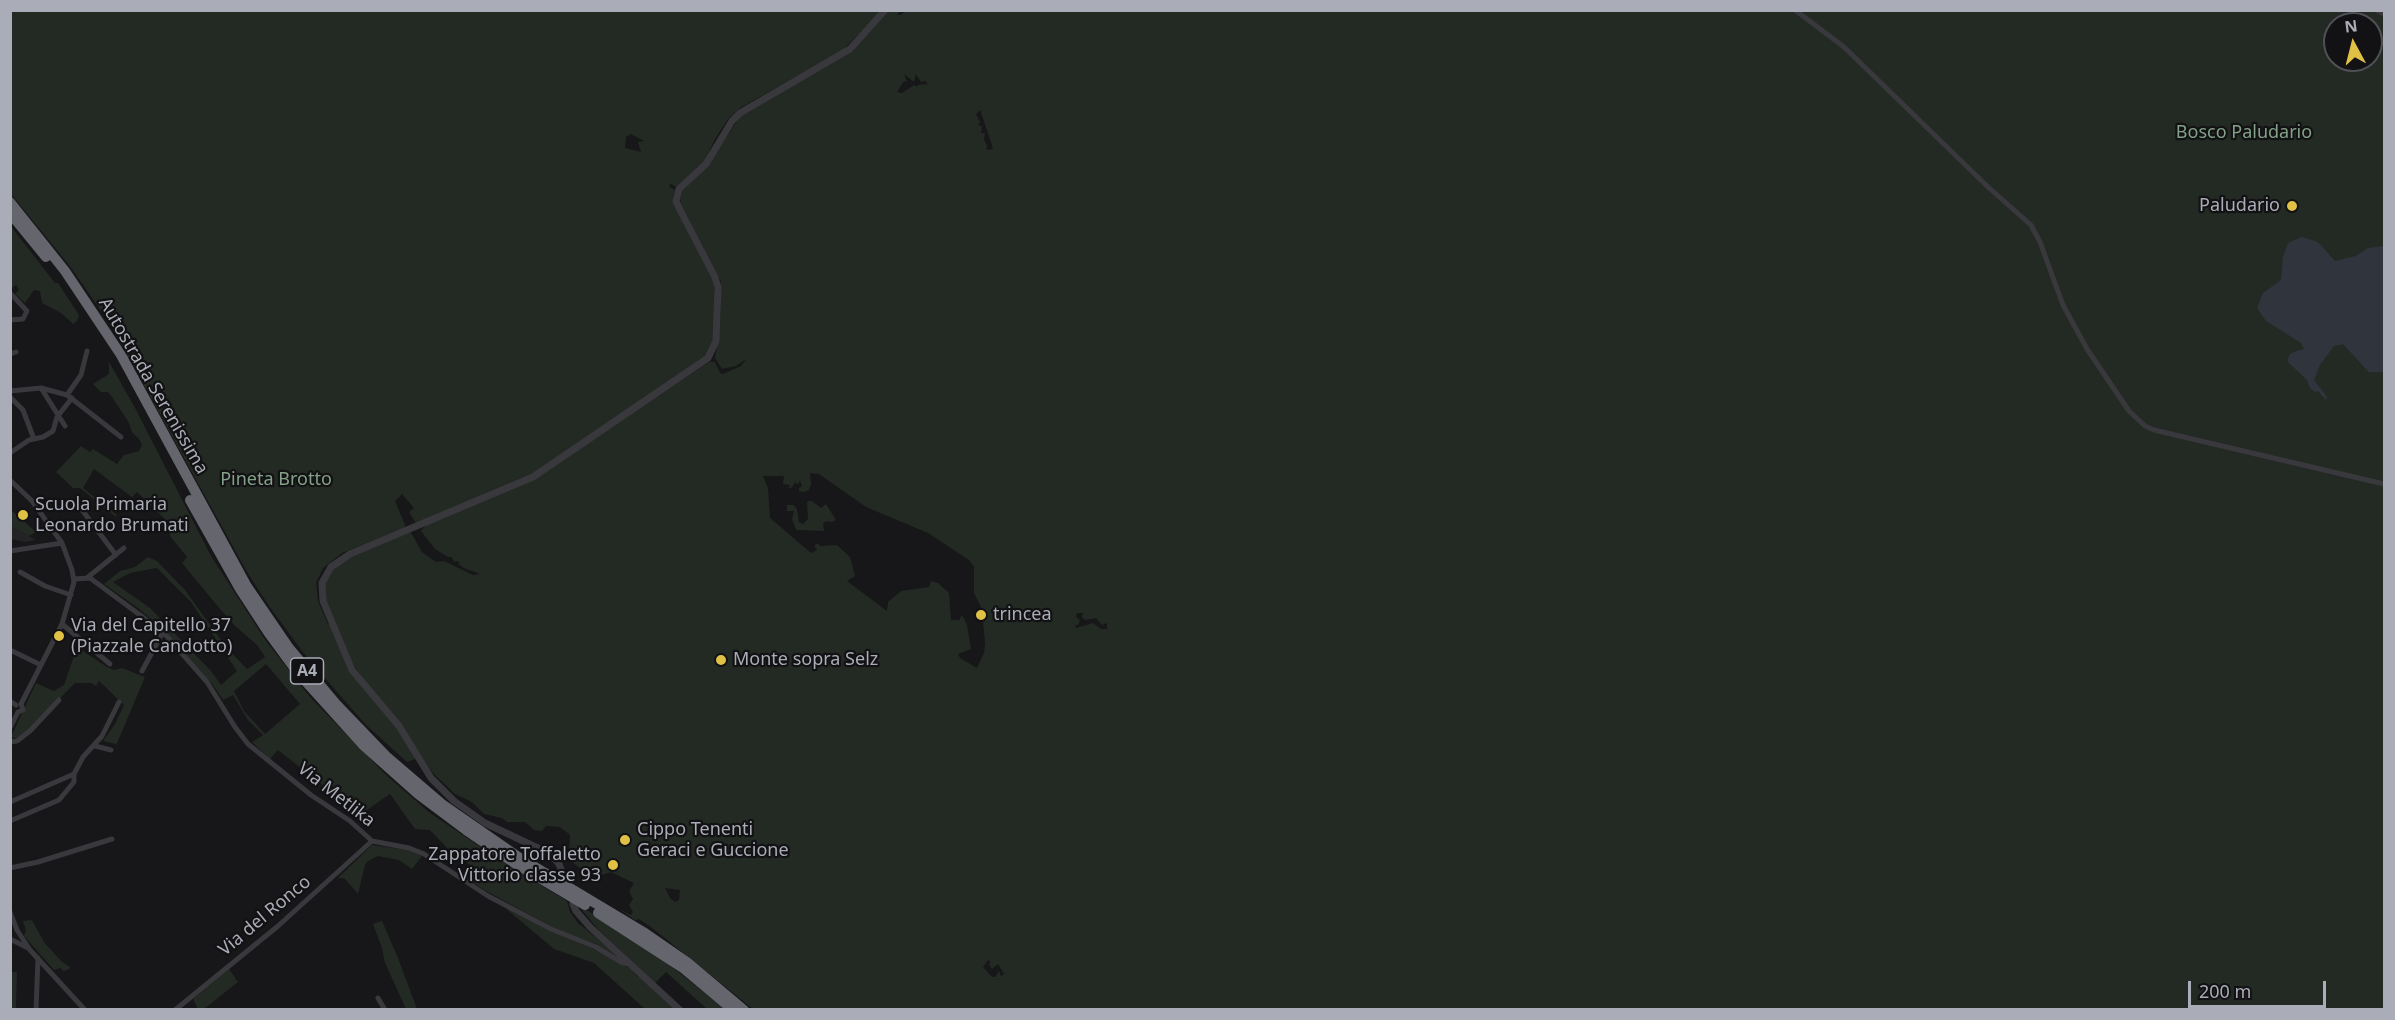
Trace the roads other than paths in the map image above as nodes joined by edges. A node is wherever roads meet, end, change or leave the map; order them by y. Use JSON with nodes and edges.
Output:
{"nodes":[{"id":1,"x":885,"y":10,"type":"edge"},
{"id":2,"x":1795,"y":10,"type":"edge"},
{"id":3,"x":2376,"y":10,"type":"edge"},
{"id":4,"x":2385,"y":14,"type":"edge"},
{"id":5,"x":10,"y":202,"type":"edge"},
{"id":6,"x":10,"y":213,"type":"edge"},
{"id":7,"x":10,"y":293,"type":"edge"},
{"id":8,"x":10,"y":320,"type":"edge"},
{"id":9,"x":87,"y":351,"type":"dead end"},
{"id":10,"x":41,"y":388,"type":"junction"},
{"id":11,"x":10,"y":391,"type":"edge"},
{"id":12,"x":69,"y":396,"type":"junction"},
{"id":13,"x":10,"y":397,"type":"edge"},
{"id":14,"x":57,"y":417,"type":"junction"},
{"id":15,"x":65,"y":426,"type":"dead end"},
{"id":16,"x":121,"y":437,"type":"dead end"},
{"id":17,"x":34,"y":439,"type":"junction"},
{"id":18,"x":10,"y":453,"type":"edge"},
{"id":19,"x":10,"y":480,"type":"edge"},
{"id":20,"x":2385,"y":484,"type":"edge"},
{"id":21,"x":79,"y":506,"type":"dead end"},
{"id":22,"x":62,"y":543,"type":"junction"},
{"id":23,"x":124,"y":548,"type":"dead end"},
{"id":24,"x":10,"y":551,"type":"edge"},
{"id":25,"x":116,"y":555,"type":"junction"},
{"id":26,"x":20,"y":572,"type":"dead end"},
{"id":27,"x":88,"y":577,"type":"junction"},
{"id":28,"x":74,"y":579,"type":"junction"},
{"id":29,"x":71,"y":595,"type":"junction"},
{"id":30,"x":62,"y":624,"type":"junction"},
{"id":31,"x":163,"y":632,"type":"junction"},
{"id":32,"x":10,"y":650,"type":"edge"},
{"id":33,"x":110,"y":664,"type":"dead end"},
{"id":34,"x":41,"y":665,"type":"junction"},
{"id":35,"x":142,"y":671,"type":"dead end"},
{"id":36,"x":59,"y":700,"type":"dead end"},
{"id":37,"x":119,"y":702,"type":"dead end"},
{"id":38,"x":15,"y":707,"type":"edge"},
{"id":39,"x":11,"y":724,"type":"edge"},
{"id":40,"x":10,"y":742,"type":"edge"},
{"id":41,"x":95,"y":746,"type":"junction"},
{"id":42,"x":111,"y":750,"type":"dead end"},
{"id":43,"x":74,"y":774,"type":"junction"},
{"id":44,"x":10,"y":802,"type":"edge"},
{"id":45,"x":10,"y":821,"type":"edge"},
{"id":46,"x":112,"y":838,"type":"dead end"},
{"id":47,"x":372,"y":841,"type":"junction"},
{"id":48,"x":10,"y":868,"type":"edge"},
{"id":49,"x":566,"y":879,"type":"dead end"},
{"id":50,"x":573,"y":904,"type":"dead end"},
{"id":51,"x":10,"y":912,"type":"edge"},
{"id":52,"x":17,"y":930,"type":"junction"},
{"id":53,"x":11,"y":940,"type":"edge"},
{"id":54,"x":30,"y":950,"type":"junction"},
{"id":55,"x":38,"y":958,"type":"junction"},
{"id":56,"x":633,"y":965,"type":"junction"},
{"id":57,"x":46,"y":966,"type":"junction"},
{"id":58,"x":39,"y":972,"type":"junction"},
{"id":59,"x":378,"y":998,"type":"dead end"},
{"id":60,"x":36,"y":1010,"type":"edge"},
{"id":61,"x":85,"y":1010,"type":"edge"},
{"id":62,"x":175,"y":1010,"type":"edge"},
{"id":63,"x":386,"y":1010,"type":"edge"},
{"id":64,"x":680,"y":1010,"type":"edge"},
{"id":65,"x":733,"y":1010,"type":"edge"},
{"id":66,"x":744,"y":1010,"type":"edge"}],
"edges":[{"from":1,"to":49,"type":"street"},
{"from":2,"to":20,"type":"street"},
{"from":3,"to":4,"type":"street"},
{"from":5,"to":66,"type":"highway","name":"Autostrada Serenissima","number":"A4"},
{"from":6,"to":65,"type":"highway","name":"Autostrada Serenissima","number":"A4"},
{"from":7,"to":8,"type":"street"},
{"from":9,"to":12,"type":"street"},
{"from":10,"to":11,"type":"street"},
{"from":10,"to":12,"type":"street"},
{"from":10,"to":14,"type":"street"},
{"from":12,"to":14,"type":"street"},
{"from":12,"to":16,"type":"street"},
{"from":13,"to":17,"type":"street"},
{"from":14,"to":15,"type":"street"},
{"from":14,"to":17,"type":"street"},
{"from":17,"to":18,"type":"street"},
{"from":19,"to":22,"type":"street"},
{"from":21,"to":25,"type":"street"},
{"from":22,"to":24,"type":"street"},
{"from":22,"to":28,"type":"street"},
{"from":23,"to":25,"type":"street"},
{"from":25,"to":27,"type":"street"},
{"from":26,"to":29,"type":"street"},
{"from":27,"to":28,"type":"street"},
{"from":27,"to":31,"type":"street","name":"Via Metlika"},
{"from":28,"to":29,"type":"street"},
{"from":29,"to":30,"type":"street"},
{"from":30,"to":33,"type":"street"},
{"from":30,"to":34,"type":"street"},
{"from":31,"to":35,"type":"street"},
{"from":31,"to":47,"type":"street","name":"Via Metlika"},
{"from":32,"to":34,"type":"street"},
{"from":34,"to":38,"type":"street"},
{"from":36,"to":40,"type":"street"},
{"from":37,"to":41,"type":"street"},
{"from":38,"to":39,"type":"street"},
{"from":41,"to":42,"type":"street"},
{"from":41,"to":43,"type":"street"},
{"from":43,"to":44,"type":"street"},
{"from":43,"to":45,"type":"street"},
{"from":46,"to":48,"type":"street"},
{"from":47,"to":56,"type":"street","name":"Via Metlika"},
{"from":47,"to":62,"type":"street","name":"Via del Ronco"},
{"from":50,"to":56,"type":"street"},
{"from":51,"to":52,"type":"street"},
{"from":52,"to":53,"type":"street"},
{"from":52,"to":54,"type":"street"},
{"from":53,"to":54,"type":"street"},
{"from":54,"to":55,"type":"street"},
{"from":55,"to":57,"type":"street"},
{"from":55,"to":58,"type":"street"},
{"from":56,"to":64,"type":"street"},
{"from":57,"to":58,"type":"street"},
{"from":57,"to":61,"type":"street"},
{"from":58,"to":60,"type":"street"},
{"from":59,"to":63,"type":"street"}]}
